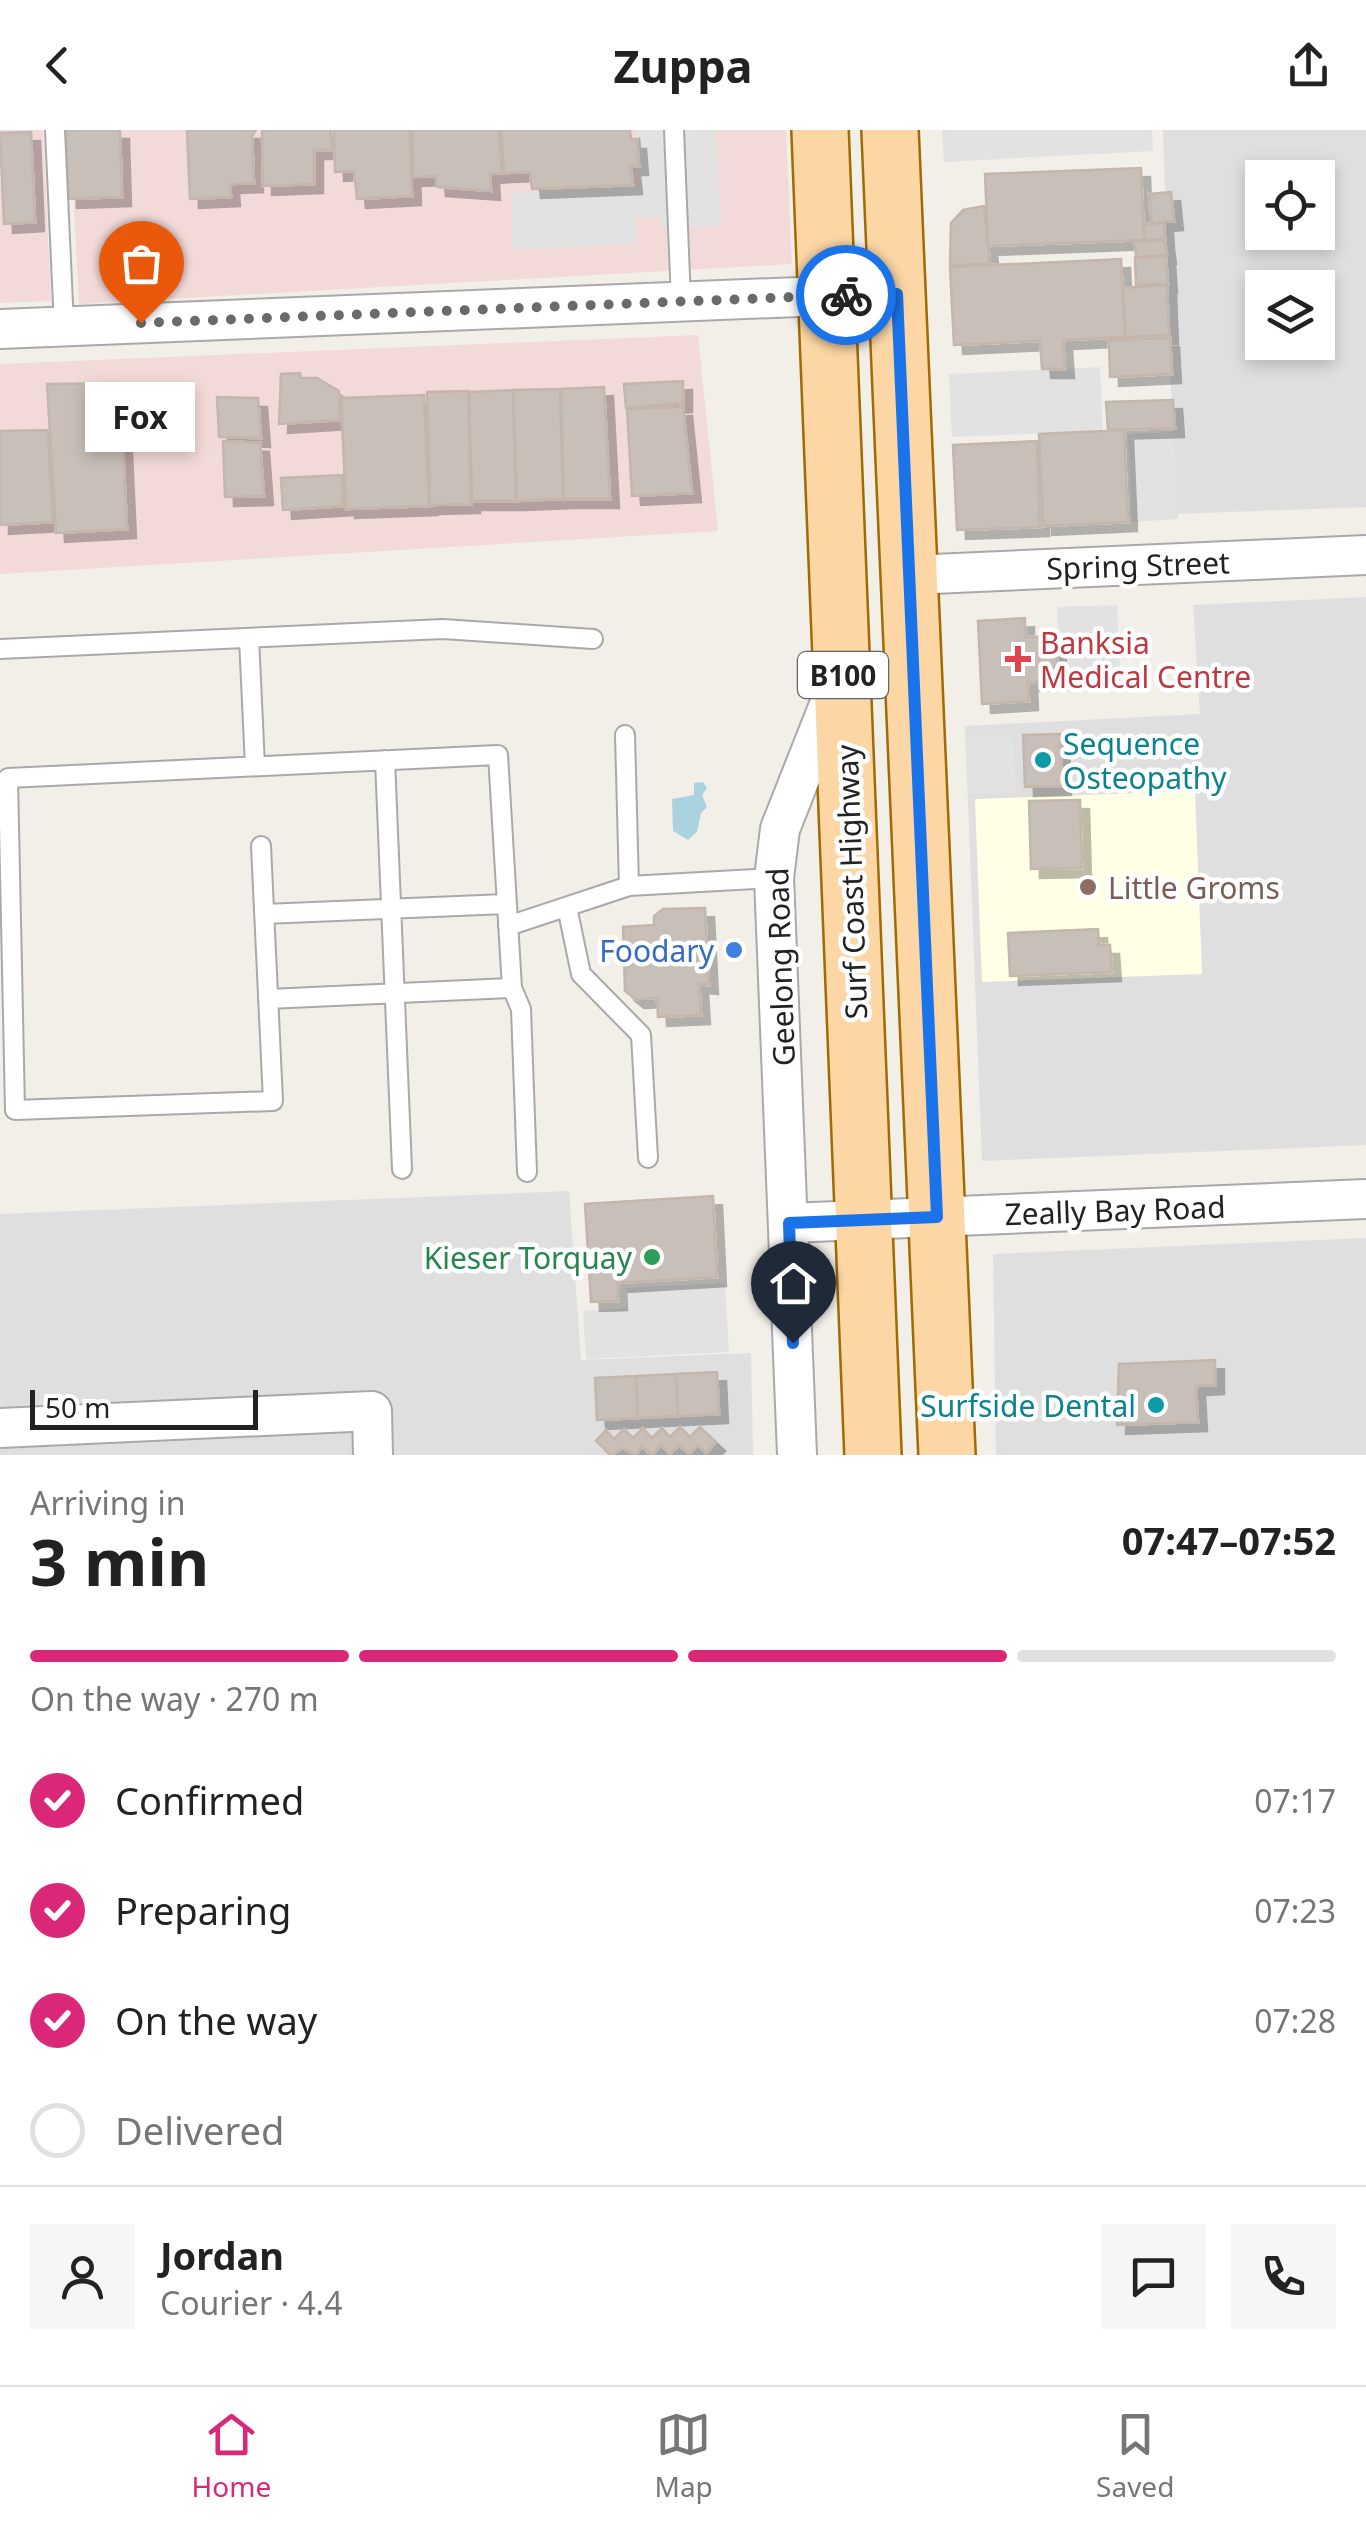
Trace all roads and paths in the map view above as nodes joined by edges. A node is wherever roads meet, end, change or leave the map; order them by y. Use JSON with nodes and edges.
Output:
{"nodes":[{"id":1,"x":55,"y":130,"type":"edge"},
{"id":2,"x":674,"y":130,"type":"edge"},
{"id":3,"x":820,"y":130,"type":"edge"},
{"id":4,"x":890,"y":130,"type":"edge"},
{"id":5,"x":897,"y":294,"type":"junction"},
{"id":6,"x":827,"y":296,"type":"junction"},
{"id":7,"x":682,"y":301,"type":"junction"},
{"id":8,"x":64,"y":326,"type":"junction"},
{"id":9,"x":0,"y":329,"type":"edge"},
{"id":10,"x":1366,"y":555,"type":"edge"},
{"id":11,"x":910,"y":575,"type":"junction"},
{"id":12,"x":249,"y":638,"type":"junction"},
{"id":13,"x":593,"y":639,"type":"dead end"},
{"id":14,"x":0,"y":648,"type":"edge"},
{"id":15,"x":842,"y":664,"type":"junction"},
{"id":16,"x":625,"y":734,"type":"dead end"},
{"id":17,"x":385,"y":760,"type":"junction"},
{"id":18,"x":254,"y":766,"type":"junction"},
{"id":19,"x":261,"y":846,"type":"dead end"},
{"id":20,"x":774,"y":878,"type":"junction"},
{"id":21,"x":629,"y":886,"type":"junction"},
{"id":22,"x":506,"y":904,"type":"junction"},
{"id":23,"x":567,"y":906,"type":"junction"},
{"id":24,"x":391,"y":909,"type":"junction"},
{"id":25,"x":264,"y":914,"type":"junction"},
{"id":26,"x":508,"y":926,"type":"junction"},
{"id":27,"x":512,"y":988,"type":"junction"},
{"id":28,"x":394,"y":995,"type":"junction"},
{"id":29,"x":268,"y":998,"type":"junction"},
{"id":30,"x":648,"y":1158,"type":"dead end"},
{"id":31,"x":402,"y":1169,"type":"dead end"},
{"id":32,"x":527,"y":1172,"type":"dead end"},
{"id":33,"x":1366,"y":1199,"type":"edge"},
{"id":34,"x":937,"y":1217,"type":"junction"},
{"id":35,"x":863,"y":1220,"type":"junction"},
{"id":36,"x":789,"y":1223,"type":"junction"},
{"id":37,"x":0,"y":1428,"type":"edge"},
{"id":38,"x":374,"y":1455,"type":"edge"},
{"id":39,"x":796,"y":1455,"type":"edge"},
{"id":40,"x":873,"y":1455,"type":"edge"},
{"id":41,"x":947,"y":1455,"type":"edge"}],
"edges":[{"from":1,"to":8,"type":"lane"},
{"from":2,"to":7,"type":"lane"},
{"from":3,"to":6,"type":"main road","name":"Surf Coast Highway","number":"B100"},
{"from":4,"to":5,"type":"main road","number":"B100"},
{"from":5,"to":6,"type":"street"},
{"from":5,"to":11,"type":"main road","number":"B100"},
{"from":6,"to":7,"type":"street"},
{"from":6,"to":15,"type":"main road","name":"Surf Coast Highway","number":"B100"},
{"from":7,"to":8,"type":"street"},
{"from":8,"to":9,"type":"street"},
{"from":10,"to":11,"type":"street","name":"Spring Street"},
{"from":11,"to":34,"type":"main road","number":"B100"},
{"from":12,"to":13,"type":"lane"},
{"from":12,"to":14,"type":"lane"},
{"from":12,"to":18,"type":"lane"},
{"from":15,"to":20,"type":"street","name":"Geelong Road"},
{"from":15,"to":35,"type":"main road","name":"Surf Coast Highway","number":"B100"},
{"from":16,"to":21,"type":"lane"},
{"from":17,"to":18,"type":"lane"},
{"from":17,"to":22,"type":"lane"},
{"from":17,"to":24,"type":"lane"},
{"from":18,"to":29,"type":"lane"},
{"from":19,"to":25,"type":"lane"},
{"from":20,"to":21,"type":"lane"},
{"from":20,"to":36,"type":"street","name":"Geelong Road"},
{"from":21,"to":23,"type":"lane"},
{"from":22,"to":24,"type":"lane"},
{"from":22,"to":26,"type":"lane"},
{"from":23,"to":26,"type":"lane"},
{"from":23,"to":30,"type":"lane"},
{"from":24,"to":25,"type":"lane"},
{"from":24,"to":28,"type":"lane"},
{"from":25,"to":29,"type":"lane"},
{"from":26,"to":27,"type":"lane"},
{"from":27,"to":28,"type":"lane"},
{"from":27,"to":32,"type":"lane"},
{"from":28,"to":29,"type":"lane"},
{"from":28,"to":31,"type":"lane"},
{"from":33,"to":34,"type":"street","name":"Zeally Bay Road"},
{"from":34,"to":35,"type":"street","name":"Zeally Bay Road"},
{"from":34,"to":41,"type":"main road","number":"B100"},
{"from":35,"to":36,"type":"street"},
{"from":35,"to":40,"type":"main road","name":"Surf Coast Highway","number":"B100"},
{"from":36,"to":39,"type":"street","name":"Geelong Road"},
{"from":37,"to":38,"type":"street"}]}
